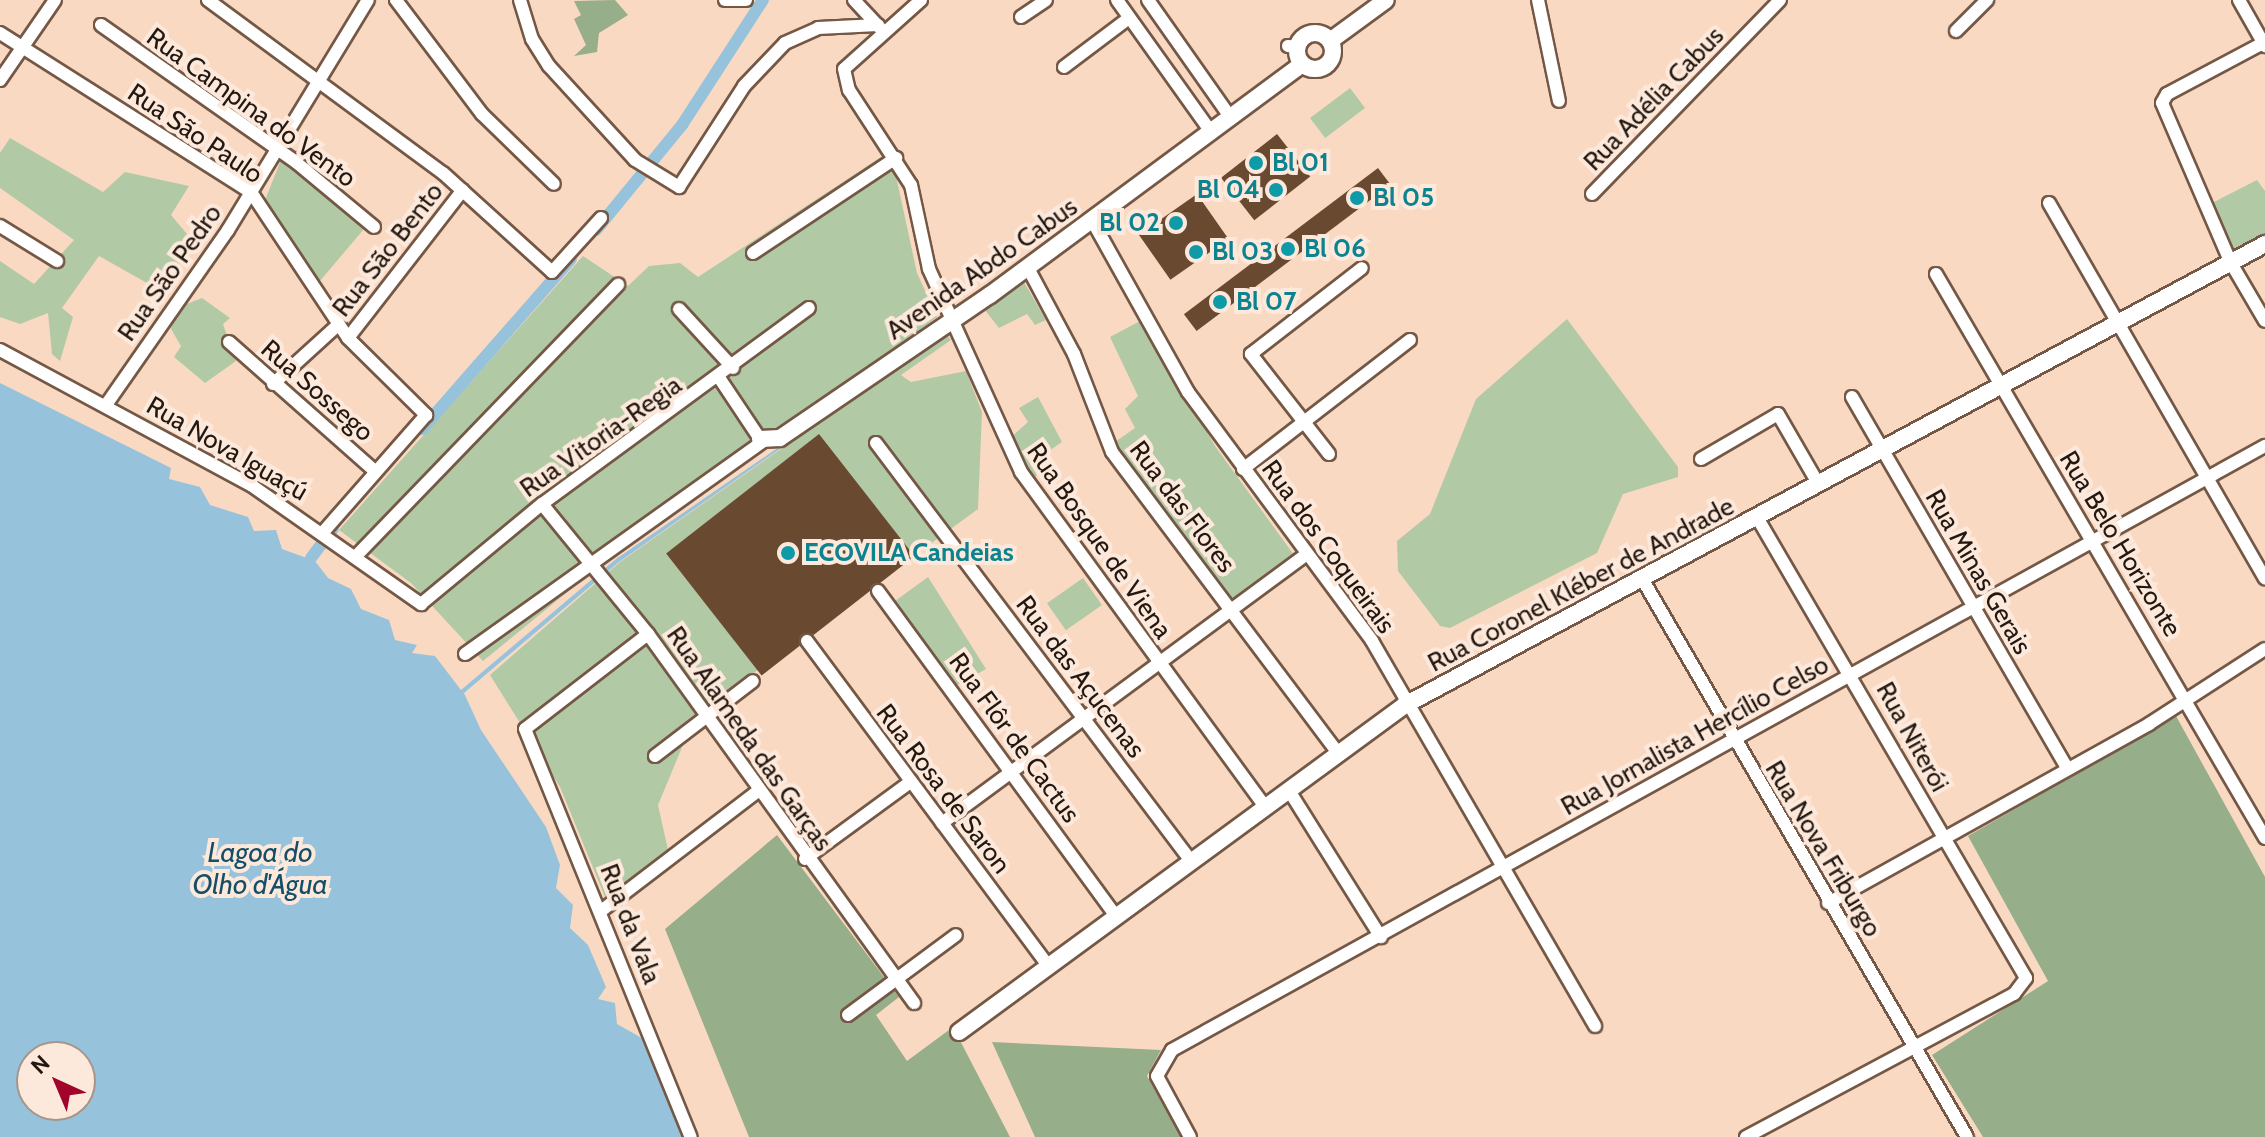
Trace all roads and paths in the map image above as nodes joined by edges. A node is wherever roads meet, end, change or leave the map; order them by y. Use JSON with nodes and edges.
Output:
{"nodes":[{"id":1,"x":55,"y":0,"type":"edge"},
{"id":2,"x":208,"y":0,"type":"edge"},
{"id":3,"x":368,"y":0,"type":"edge"},
{"id":4,"x":396,"y":0,"type":"edge"},
{"id":5,"x":520,"y":0,"type":"edge"},
{"id":6,"x":725,"y":0,"type":"edge"},
{"id":7,"x":746,"y":0,"type":"edge"},
{"id":8,"x":854,"y":0,"type":"edge"},
{"id":9,"x":921,"y":0,"type":"edge"},
{"id":10,"x":1046,"y":0,"type":"edge"},
{"id":11,"x":1117,"y":0,"type":"edge"},
{"id":12,"x":1148,"y":0,"type":"edge"},
{"id":13,"x":1386,"y":0,"type":"edge"},
{"id":14,"x":1538,"y":0,"type":"edge"},
{"id":15,"x":1780,"y":0,"type":"edge"},
{"id":16,"x":1987,"y":0,"type":"edge"},
{"id":17,"x":2239,"y":0,"type":"edge"},
{"id":18,"x":1021,"y":17,"type":"dead end"},
{"id":19,"x":1129,"y":18,"type":"junction"},
{"id":20,"x":101,"y":25,"type":"dead end"},
{"id":21,"x":882,"y":29,"type":"junction"},
{"id":22,"x":1956,"y":31,"type":"dead end"},
{"id":23,"x":0,"y":33,"type":"edge"},
{"id":24,"x":1330,"y":41,"type":"junction"},
{"id":25,"x":2264,"y":44,"type":"edge"},
{"id":26,"x":21,"y":47,"type":"junction"},
{"id":27,"x":1296,"y":52,"type":"junction"},
{"id":28,"x":1064,"y":67,"type":"dead end"},
{"id":29,"x":0,"y":80,"type":"edge"},
{"id":30,"x":318,"y":81,"type":"junction"},
{"id":31,"x":1559,"y":101,"type":"dead end"},
{"id":32,"x":1231,"y":118,"type":"junction"},
{"id":33,"x":1212,"y":133,"type":"junction"},
{"id":34,"x":274,"y":151,"type":"junction"},
{"id":35,"x":896,"y":158,"type":"junction"},
{"id":36,"x":554,"y":184,"type":"dead end"},
{"id":37,"x":463,"y":190,"type":"junction"},
{"id":38,"x":251,"y":192,"type":"junction"},
{"id":39,"x":1592,"y":194,"type":"dead end"},
{"id":40,"x":2049,"y":203,"type":"dead end"},
{"id":41,"x":601,"y":218,"type":"dead end"},
{"id":42,"x":1093,"y":222,"type":"junction"},
{"id":43,"x":0,"y":226,"type":"edge"},
{"id":44,"x":374,"y":227,"type":"dead end"},
{"id":45,"x":2265,"y":244,"type":"edge"},
{"id":46,"x":753,"y":253,"type":"dead end"},
{"id":47,"x":57,"y":261,"type":"dead end"},
{"id":48,"x":2231,"y":263,"type":"junction"},
{"id":49,"x":1028,"y":268,"type":"junction"},
{"id":50,"x":1362,"y":268,"type":"dead end"},
{"id":51,"x":1936,"y":274,"type":"dead end"},
{"id":52,"x":618,"y":285,"type":"dead end"},
{"id":53,"x":809,"y":308,"type":"dead end"},
{"id":54,"x":679,"y":309,"type":"dead end"},
{"id":55,"x":2265,"y":321,"type":"edge"},
{"id":56,"x":949,"y":322,"type":"junction"},
{"id":57,"x":2119,"y":323,"type":"junction"},
{"id":58,"x":339,"y":324,"type":"junction"},
{"id":59,"x":348,"y":338,"type":"junction"},
{"id":60,"x":1410,"y":340,"type":"dead end"},
{"id":61,"x":229,"y":342,"type":"dead end"},
{"id":62,"x":0,"y":350,"type":"edge"},
{"id":63,"x":733,"y":368,"type":"junction"},
{"id":64,"x":720,"y":379,"type":"junction"},
{"id":65,"x":273,"y":384,"type":"junction"},
{"id":66,"x":2000,"y":385,"type":"junction"},
{"id":67,"x":1852,"y":397,"type":"dead end"},
{"id":68,"x":106,"y":405,"type":"junction"},
{"id":69,"x":1303,"y":422,"type":"junction"},
{"id":70,"x":762,"y":440,"type":"junction"},
{"id":71,"x":876,"y":443,"type":"dead end"},
{"id":72,"x":2265,"y":446,"type":"edge"},
{"id":73,"x":1882,"y":453,"type":"junction"},
{"id":74,"x":1329,"y":454,"type":"dead end"},
{"id":75,"x":1701,"y":459,"type":"dead end"},
{"id":76,"x":1243,"y":469,"type":"junction"},
{"id":77,"x":375,"y":471,"type":"junction"},
{"id":78,"x":2213,"y":478,"type":"junction"},
{"id":79,"x":1819,"y":485,"type":"junction"},
{"id":80,"x":542,"y":504,"type":"junction"},
{"id":81,"x":1758,"y":519,"type":"junction"},
{"id":82,"x":324,"y":531,"type":"junction"},
{"id":83,"x":2093,"y":541,"type":"junction"},
{"id":84,"x":1307,"y":554,"type":"junction"},
{"id":85,"x":357,"y":555,"type":"junction"},
{"id":86,"x":594,"y":563,"type":"junction"},
{"id":87,"x":2265,"y":578,"type":"edge"},
{"id":88,"x":1644,"y":582,"type":"junction"},
{"id":89,"x":878,"y":591,"type":"dead end"},
{"id":90,"x":421,"y":604,"type":"joint"},
{"id":91,"x":1231,"y":609,"type":"junction"},
{"id":92,"x":1974,"y":609,"type":"junction"},
{"id":93,"x":648,"y":634,"type":"junction"},
{"id":94,"x":807,"y":641,"type":"dead end"},
{"id":95,"x":2265,"y":649,"type":"edge"},
{"id":96,"x":465,"y":654,"type":"dead end"},
{"id":97,"x":1156,"y":662,"type":"junction"},
{"id":98,"x":1852,"y":675,"type":"junction"},
{"id":99,"x":753,"y":681,"type":"dead end"},
{"id":100,"x":2185,"y":696,"type":"junction"},
{"id":101,"x":1405,"y":705,"type":"junction"},
{"id":102,"x":706,"y":715,"type":"junction"},
{"id":103,"x":1082,"y":718,"type":"junction"},
{"id":104,"x":1733,"y":738,"type":"junction"},
{"id":105,"x":1337,"y":752,"type":"junction"},
{"id":106,"x":655,"y":756,"type":"dead end"},
{"id":107,"x":2068,"y":769,"type":"junction"},
{"id":108,"x":1011,"y":770,"type":"junction"},
{"id":109,"x":909,"y":783,"type":"junction"},
{"id":110,"x":1288,"y":789,"type":"junction"},
{"id":111,"x":758,"y":791,"type":"junction"},
{"id":112,"x":1265,"y":806,"type":"junction"},
{"id":113,"x":942,"y":823,"type":"junction"},
{"id":114,"x":1943,"y":836,"type":"junction"},
{"id":115,"x":2265,"y":838,"type":"edge"},
{"id":116,"x":805,"y":859,"type":"junction"},
{"id":117,"x":1191,"y":861,"type":"junction"},
{"id":118,"x":1501,"y":869,"type":"junction"},
{"id":119,"x":1828,"y":903,"type":"junction"},
{"id":120,"x":601,"y":911,"type":"junction"},
{"id":121,"x":1114,"y":913,"type":"junction"},
{"id":122,"x":956,"y":935,"type":"dead end"},
{"id":123,"x":1381,"y":937,"type":"junction"},
{"id":124,"x":1046,"y":963,"type":"junction"},
{"id":125,"x":897,"y":978,"type":"junction"},
{"id":126,"x":914,"y":1003,"type":"dead end"},
{"id":127,"x":848,"y":1015,"type":"dead end"},
{"id":128,"x":1595,"y":1026,"type":"dead end"},
{"id":129,"x":959,"y":1032,"type":"dead end"},
{"id":130,"x":1918,"y":1048,"type":"junction"},
{"id":131,"x":691,"y":1137,"type":"edge"},
{"id":132,"x":1190,"y":1137,"type":"edge"},
{"id":133,"x":1746,"y":1137,"type":"edge"},
{"id":134,"x":1967,"y":1137,"type":"edge"}],
"edges":[{"from":1,"to":26,"type":"street"},
{"from":2,"to":30,"type":"street"},
{"from":3,"to":30,"type":"street","name":"Rua São Pedro"},
{"from":4,"to":36,"type":"street"},
{"from":5,"to":21,"type":"street"},
{"from":6,"to":7,"type":"street"},
{"from":8,"to":21,"type":"street"},
{"from":9,"to":21,"type":"street"},
{"from":10,"to":18,"type":"street"},
{"from":11,"to":19,"type":"street"},
{"from":12,"to":32,"type":"street"},
{"from":13,"to":24,"type":"main road"},
{"from":14,"to":31,"type":"street"},
{"from":15,"to":39,"type":"street","name":"Rua Adélia Cabus"},
{"from":16,"to":22,"type":"street"},
{"from":17,"to":25,"type":"street"},
{"from":19,"to":28,"type":"street"},
{"from":19,"to":33,"type":"street"},
{"from":20,"to":34,"type":"street","name":"Rua Campina do Vento"},
{"from":21,"to":35,"type":"street","name":"Rua Bosque de Viena"},
{"from":23,"to":26,"type":"street","name":"Rua São Paulo"},
{"from":24,"to":27,"type":"main road"},
{"from":24,"to":27,"type":"main road"},
{"from":25,"to":48,"type":"street"},
{"from":26,"to":29,"type":"street"},
{"from":26,"to":38,"type":"street","name":"Rua São Paulo"},
{"from":27,"to":32,"type":"main road","name":"Avenida Abdo Cabus"},
{"from":30,"to":34,"type":"street","name":"Rua São Pedro"},
{"from":30,"to":37,"type":"street"},
{"from":32,"to":33,"type":"main road","name":"Avenida Abdo Cabus"},
{"from":33,"to":42,"type":"main road","name":"Avenida Abdo Cabus"},
{"from":34,"to":38,"type":"street","name":"Rua São Pedro"},
{"from":34,"to":44,"type":"street","name":"Rua Campina do Vento"},
{"from":35,"to":46,"type":"street"},
{"from":35,"to":56,"type":"street","name":"Rua Bosque de Viena"},
{"from":37,"to":41,"type":"street"},
{"from":37,"to":59,"type":"street","name":"Rua São Bento"},
{"from":38,"to":58,"type":"street","name":"Rua São Paulo"},
{"from":38,"to":68,"type":"street","name":"Rua São Pedro"},
{"from":40,"to":57,"type":"street"},
{"from":42,"to":49,"type":"main road","name":"Avenida Abdo Cabus"},
{"from":42,"to":76,"type":"street","name":"Rua dos Coqueirais"},
{"from":43,"to":47,"type":"street"},
{"from":45,"to":48,"type":"main road","name":"Rua Coronel Kléber de Andrade"},
{"from":48,"to":55,"type":"street"},
{"from":48,"to":57,"type":"main road","name":"Rua Coronel Kléber de Andrade"},
{"from":49,"to":56,"type":"main road","name":"Avenida Abdo Cabus"},
{"from":49,"to":91,"type":"street","name":"Rua das Flores"},
{"from":50,"to":69,"type":"street"},
{"from":51,"to":66,"type":"street","name":"Rua Belo Horizonte"},
{"from":52,"to":85,"type":"street"},
{"from":53,"to":63,"type":"street","name":"Rua Vitoria-Regia"},
{"from":54,"to":63,"type":"street"},
{"from":56,"to":70,"type":"main road","name":"Avenida Abdo Cabus"},
{"from":56,"to":97,"type":"street","name":"Rua Bosque de Viena"},
{"from":57,"to":66,"type":"main road","name":"Rua Coronel Kléber de Andrade"},
{"from":57,"to":78,"type":"street"},
{"from":58,"to":59,"type":"street","name":"Rua São Paulo"},
{"from":58,"to":65,"type":"street"},
{"from":59,"to":77,"type":"street","name":"Rua São Paulo"},
{"from":60,"to":69,"type":"street"},
{"from":61,"to":65,"type":"street","name":"Rua Sossego"},
{"from":62,"to":68,"type":"street","name":"Rua Nova Iguaçú"},
{"from":63,"to":64,"type":"street","name":"Rua Vitoria-Regia"},
{"from":64,"to":70,"type":"street"},
{"from":64,"to":80,"type":"street","name":"Rua Vitoria-Regia"},
{"from":65,"to":77,"type":"street","name":"Rua Sossego"},
{"from":66,"to":73,"type":"main road","name":"Rua Coronel Kléber de Andrade"},
{"from":66,"to":83,"type":"street","name":"Rua Belo Horizonte"},
{"from":67,"to":73,"type":"street","name":"Rua Minas Gerais"},
{"from":68,"to":82,"type":"street","name":"Rua Nova Iguaçú"},
{"from":69,"to":74,"type":"street"},
{"from":69,"to":76,"type":"street"},
{"from":70,"to":86,"type":"street"},
{"from":71,"to":103,"type":"street","name":"Rua das Açucenas"},
{"from":72,"to":78,"type":"street","name":"Rua Jornalista Hercílio Celso"},
{"from":73,"to":79,"type":"main road","name":"Rua Coronel Kléber de Andrade"},
{"from":73,"to":92,"type":"street","name":"Rua Minas Gerais"},
{"from":75,"to":79,"type":"street"},
{"from":76,"to":84,"type":"street","name":"Rua dos Coqueirais"},
{"from":77,"to":82,"type":"street"},
{"from":78,"to":83,"type":"street","name":"Rua Jornalista Hercílio Celso"},
{"from":78,"to":87,"type":"street"},
{"from":79,"to":81,"type":"main road","name":"Rua Coronel Kléber de Andrade"},
{"from":80,"to":86,"type":"street","name":"Rua Alameda das Garças"},
{"from":80,"to":90,"type":"street","name":"Rua Vitoria-Regia"},
{"from":81,"to":88,"type":"main road","name":"Rua Coronel Kléber de Andrade"},
{"from":81,"to":98,"type":"street","name":"Rua Niterói"},
{"from":82,"to":85,"type":"street","name":"Rua Nova Iguaçú"},
{"from":83,"to":92,"type":"street","name":"Rua Jornalista Hercílio Celso"},
{"from":83,"to":100,"type":"street","name":"Rua Belo Horizonte"},
{"from":84,"to":91,"type":"street"},
{"from":84,"to":101,"type":"street","name":"Rua dos Coqueirais"},
{"from":85,"to":90,"type":"street","name":"Rua Nova Iguaçú"},
{"from":86,"to":93,"type":"street","name":"Rua Alameda das Garças"},
{"from":86,"to":96,"type":"street"},
{"from":88,"to":101,"type":"main road","name":"Rua Coronel Kléber de Andrade"},
{"from":88,"to":104,"type":"street","name":"Rua Nova Friburgo"},
{"from":89,"to":108,"type":"street","name":"Rua Flôr de Cactus"},
{"from":91,"to":97,"type":"street"},
{"from":91,"to":105,"type":"street","name":"Rua das Flores"},
{"from":92,"to":98,"type":"street","name":"Rua Jornalista Hercílio Celso"},
{"from":92,"to":107,"type":"street","name":"Rua Minas Gerais"},
{"from":93,"to":102,"type":"street","name":"Rua Alameda das Garças"},
{"from":93,"to":120,"type":"street","name":"Rua da Vala"},
{"from":94,"to":109,"type":"street","name":"Rua Rosa de Saron"},
{"from":95,"to":100,"type":"street"},
{"from":97,"to":103,"type":"street"},
{"from":97,"to":112,"type":"street","name":"Rua Bosque de Viena"},
{"from":98,"to":104,"type":"street","name":"Rua Jornalista Hercílio Celso"},
{"from":98,"to":114,"type":"street","name":"Rua Niterói"},
{"from":99,"to":102,"type":"street"},
{"from":100,"to":107,"type":"street"},
{"from":100,"to":115,"type":"street","name":"Rua Belo Horizonte"},
{"from":101,"to":105,"type":"main road","name":"Rua Coronel Kléber de Andrade"},
{"from":101,"to":118,"type":"street","name":"Rua dos Coqueirais"},
{"from":102,"to":106,"type":"street"},
{"from":102,"to":111,"type":"street","name":"Rua Alameda das Garças"},
{"from":103,"to":108,"type":"street"},
{"from":103,"to":117,"type":"street","name":"Rua das Açucenas"},
{"from":104,"to":118,"type":"street","name":"Rua Jornalista Hercílio Celso"},
{"from":104,"to":119,"type":"street","name":"Rua Nova Friburgo"},
{"from":105,"to":110,"type":"main road","name":"Rua Coronel Kléber de Andrade"},
{"from":107,"to":114,"type":"street"},
{"from":108,"to":113,"type":"street"},
{"from":108,"to":121,"type":"street","name":"Rua Flôr de Cactus"},
{"from":109,"to":113,"type":"street","name":"Rua Rosa de Saron"},
{"from":109,"to":116,"type":"street"},
{"from":110,"to":112,"type":"main road","name":"Rua Coronel Kléber de Andrade"},
{"from":110,"to":123,"type":"street"},
{"from":111,"to":116,"type":"street","name":"Rua Alameda das Garças"},
{"from":111,"to":120,"type":"street"},
{"from":112,"to":117,"type":"main road","name":"Rua Coronel Kléber de Andrade"},
{"from":113,"to":124,"type":"street","name":"Rua Rosa de Saron"},
{"from":114,"to":119,"type":"street"},
{"from":114,"to":130,"type":"street","name":"Rua Niterói"},
{"from":116,"to":125,"type":"street","name":"Rua Alameda das Garças"},
{"from":117,"to":121,"type":"main road","name":"Rua Coronel Kléber de Andrade"},
{"from":118,"to":123,"type":"street","name":"Rua Jornalista Hercílio Celso"},
{"from":118,"to":128,"type":"street","name":"Rua dos Coqueirais"},
{"from":119,"to":130,"type":"street","name":"Rua Nova Friburgo"},
{"from":120,"to":131,"type":"street","name":"Rua da Vala"},
{"from":121,"to":124,"type":"main road","name":"Rua Coronel Kléber de Andrade"},
{"from":122,"to":125,"type":"street"},
{"from":123,"to":132,"type":"street","name":"Rua Jornalista Hercílio Celso"},
{"from":124,"to":129,"type":"main road","name":"Rua Coronel Kléber de Andrade"},
{"from":125,"to":126,"type":"street","name":"Rua Alameda das Garças"},
{"from":125,"to":127,"type":"street"},
{"from":130,"to":133,"type":"street"},
{"from":130,"to":134,"type":"street","name":"Rua Nova Friburgo"}]}
